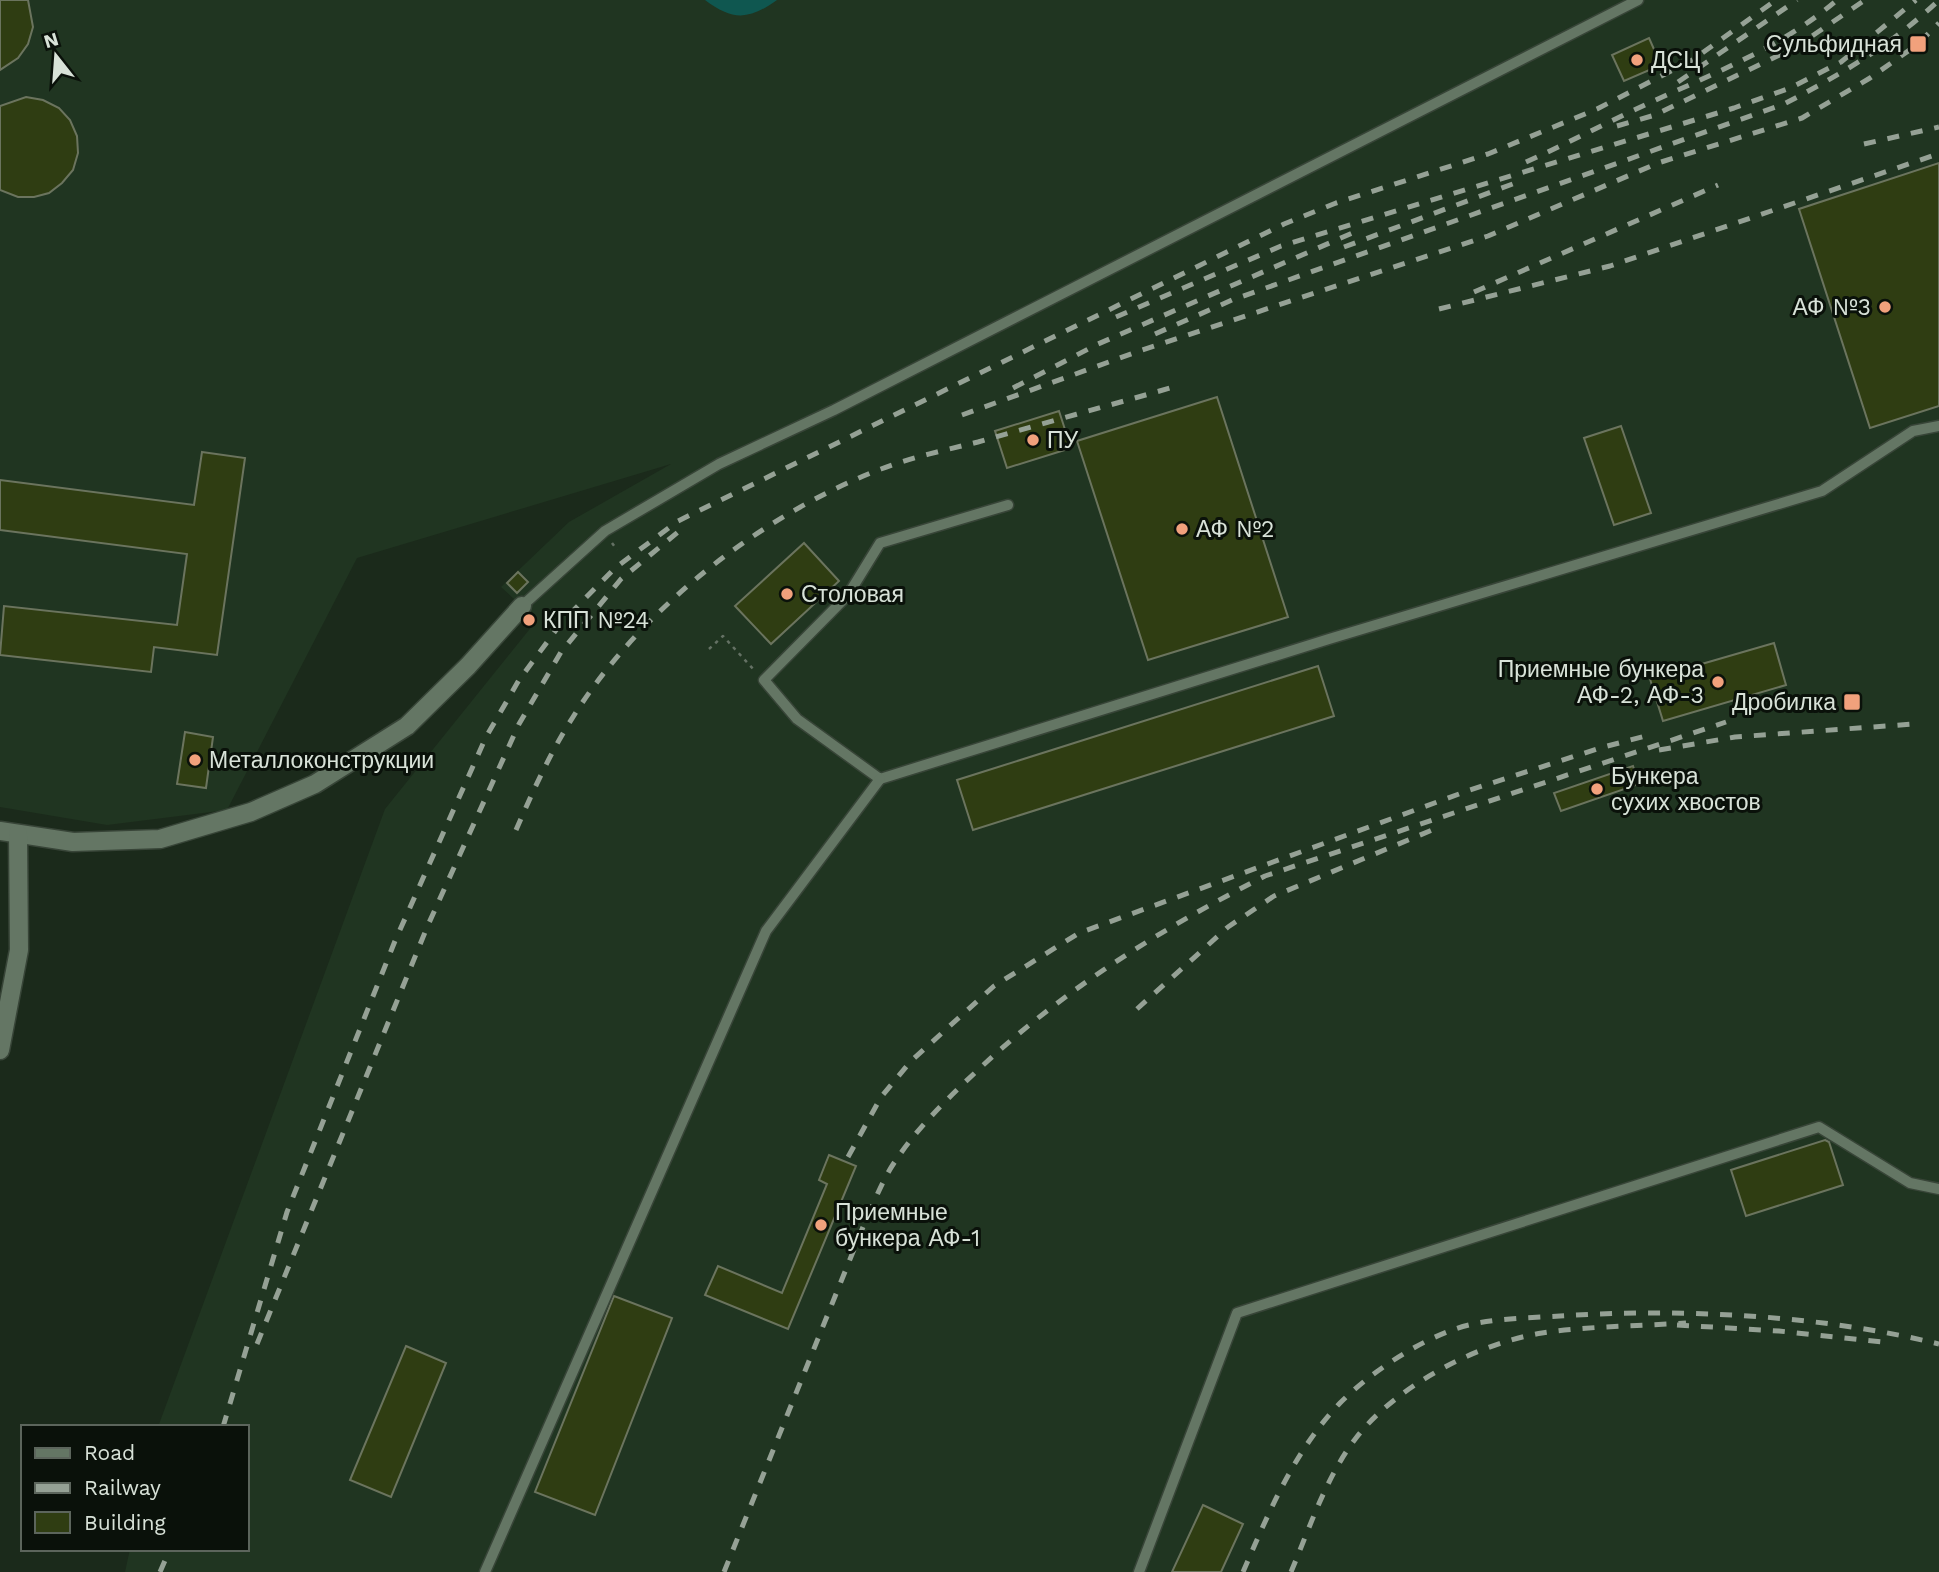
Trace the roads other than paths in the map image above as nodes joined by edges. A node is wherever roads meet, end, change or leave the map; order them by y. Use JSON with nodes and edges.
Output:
{"nodes":[{"id":1,"x":1638,"y":0,"type":"edge"},
{"id":2,"x":1939,"y":426,"type":"edge"},
{"id":3,"x":1007,"y":505,"type":"dead end"},
{"id":4,"x":522,"y":606,"type":"joint"},
{"id":5,"x":880,"y":779,"type":"junction"},
{"id":6,"x":0,"y":831,"type":"edge"},
{"id":7,"x":18,"y":834,"type":"junction"},
{"id":8,"x":0,"y":1050,"type":"edge"},
{"id":9,"x":1939,"y":1189,"type":"edge"},
{"id":10,"x":485,"y":1572,"type":"edge"},
{"id":11,"x":1139,"y":1572,"type":"edge"}],
"edges":[{"from":1,"to":4,"type":"lane"},
{"from":2,"to":5,"type":"lane"},
{"from":3,"to":5,"type":"lane"},
{"from":4,"to":7,"type":"street"},
{"from":5,"to":10,"type":"lane"},
{"from":6,"to":7,"type":"street"},
{"from":7,"to":8,"type":"street"},
{"from":9,"to":11,"type":"lane"}]}
